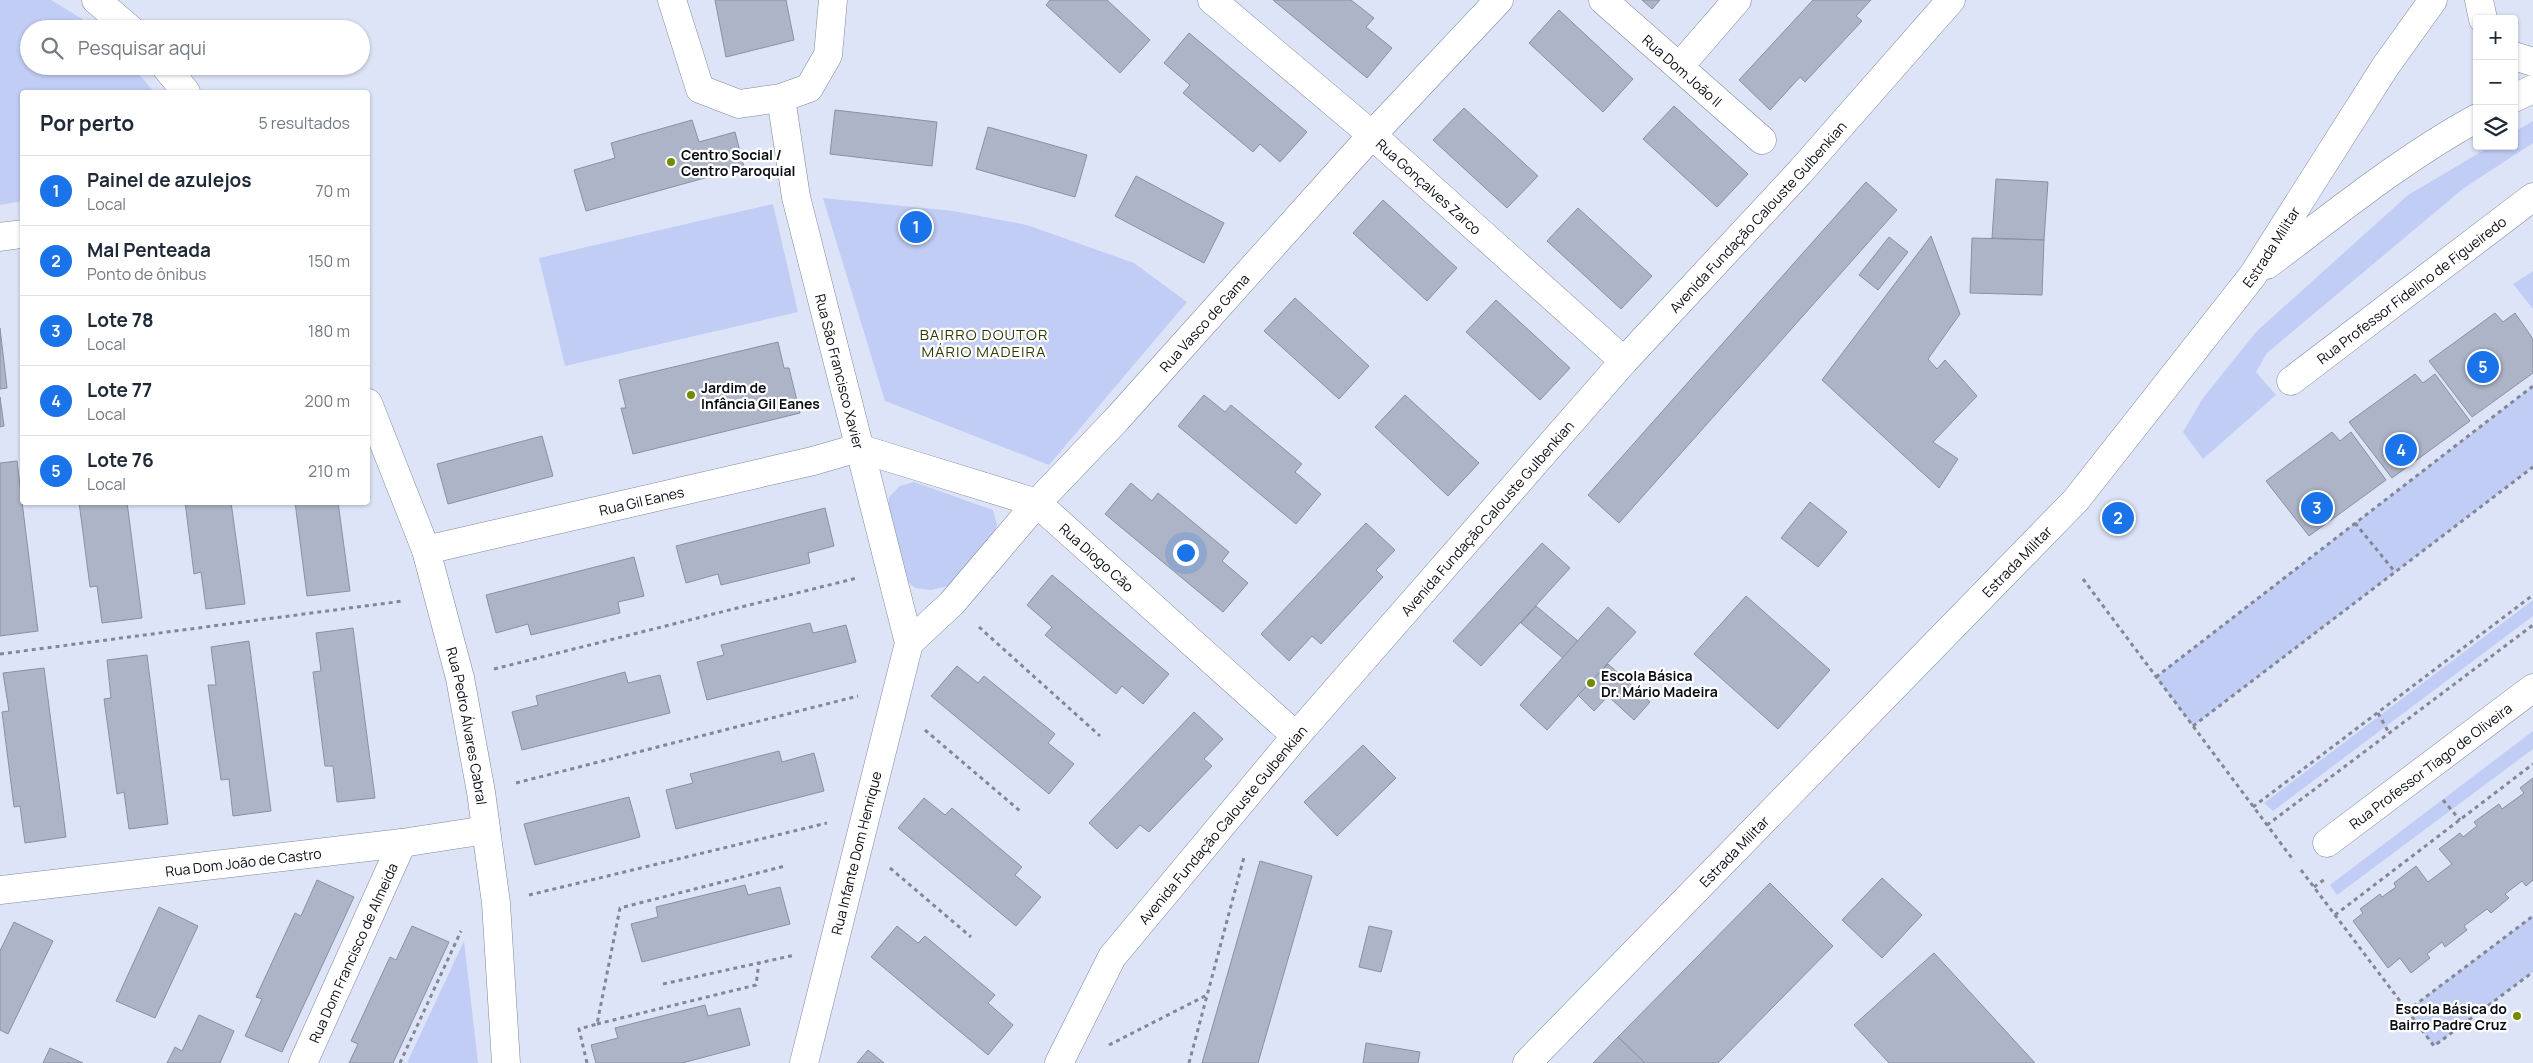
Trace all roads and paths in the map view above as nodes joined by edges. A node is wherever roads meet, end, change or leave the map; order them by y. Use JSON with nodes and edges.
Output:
{"nodes":[{"id":1,"x":96,"y":0,"type":"edge"},
{"id":2,"x":672,"y":0,"type":"edge"},
{"id":3,"x":833,"y":0,"type":"edge"},
{"id":4,"x":1499,"y":0,"type":"edge"},
{"id":5,"x":1603,"y":0,"type":"edge"},
{"id":6,"x":1737,"y":0,"type":"edge"},
{"id":7,"x":1951,"y":0,"type":"edge"},
{"id":8,"x":2433,"y":0,"type":"edge"},
{"id":9,"x":2479,"y":0,"type":"edge"},
{"id":10,"x":1222,"y":8,"type":"edge"},
{"id":11,"x":2482,"y":15,"type":"edge"},
{"id":12,"x":119,"y":20,"type":"edge"},
{"id":13,"x":2518,"y":57,"type":"edge"},
{"id":14,"x":2533,"y":62,"type":"edge"},
{"id":15,"x":1679,"y":67,"type":"junction"},
{"id":16,"x":172,"y":75,"type":"edge"},
{"id":17,"x":2533,"y":89,"type":"edge"},
{"id":18,"x":184,"y":90,"type":"edge"},
{"id":19,"x":2518,"y":96,"type":"edge"},
{"id":20,"x":781,"y":98,"type":"junction"},
{"id":21,"x":2473,"y":120,"type":"edge"},
{"id":22,"x":1372,"y":136,"type":"junction"},
{"id":23,"x":1762,"y":140,"type":"dead end"},
{"id":24,"x":2533,"y":197,"type":"edge"},
{"id":25,"x":20,"y":234,"type":"edge"},
{"id":26,"x":0,"y":237,"type":"edge"},
{"id":27,"x":2253,"y":275,"type":"junction"},
{"id":28,"x":1624,"y":361,"type":"junction"},
{"id":29,"x":2291,"y":381,"type":"dead end"},
{"id":30,"x":2533,"y":386,"type":"edge"},
{"id":31,"x":370,"y":408,"type":"edge"},
{"id":32,"x":858,"y":448,"type":"junction"},
{"id":33,"x":2533,"y":467,"type":"edge"},
{"id":34,"x":1038,"y":503,"type":"junction"},
{"id":35,"x":2355,"y":523,"type":"junction"},
{"id":36,"x":426,"y":550,"type":"junction"},
{"id":37,"x":892,"y":570,"type":"junction"},
{"id":38,"x":2395,"y":572,"type":"junction"},
{"id":39,"x":2083,"y":579,"type":"dead end"},
{"id":40,"x":2533,"y":595,"type":"edge"},
{"id":41,"x":408,"y":600,"type":"dead end"},
{"id":42,"x":952,"y":603,"type":"junction"},
{"id":43,"x":2533,"y":625,"type":"edge"},
{"id":44,"x":909,"y":642,"type":"junction"},
{"id":45,"x":0,"y":654,"type":"edge"},
{"id":46,"x":2156,"y":677,"type":"junction"},
{"id":47,"x":460,"y":678,"type":"junction"},
{"id":48,"x":2533,"y":688,"type":"edge"},
{"id":49,"x":896,"y":695,"type":"junction"},
{"id":50,"x":2378,"y":713,"type":"junction"},
{"id":51,"x":2193,"y":726,"type":"junction"},
{"id":52,"x":2389,"y":733,"type":"junction"},
{"id":53,"x":1100,"y":736,"type":"dead end"},
{"id":54,"x":1296,"y":736,"type":"junction"},
{"id":55,"x":2533,"y":764,"type":"edge"},
{"id":56,"x":481,"y":792,"type":"junction"},
{"id":57,"x":2439,"y":793,"type":"dead end"},
{"id":58,"x":2253,"y":807,"type":"junction"},
{"id":59,"x":1020,"y":811,"type":"dead end"},
{"id":60,"x":866,"y":813,"type":"junction"},
{"id":61,"x":2460,"y":820,"type":"junction"},
{"id":62,"x":2267,"y":825,"type":"junction"},
{"id":63,"x":486,"y":830,"type":"junction"},
{"id":64,"x":859,"y":841,"type":"junction"},
{"id":65,"x":402,"y":843,"type":"junction"},
{"id":66,"x":2327,"y":843,"type":"dead end"},
{"id":67,"x":1244,"y":856,"type":"dead end"},
{"id":68,"x":785,"y":866,"type":"dead end"},
{"id":69,"x":0,"y":890,"type":"edge"},
{"id":70,"x":496,"y":903,"type":"junction"},
{"id":71,"x":2335,"y":915,"type":"junction"},
{"id":72,"x":2533,"y":916,"type":"edge"},
{"id":73,"x":462,"y":927,"type":"dead end"},
{"id":74,"x":971,"y":937,"type":"dead end"},
{"id":75,"x":833,"y":946,"type":"junction"},
{"id":76,"x":759,"y":962,"type":"junction"},
{"id":77,"x":2533,"y":972,"type":"edge"},
{"id":78,"x":663,"y":984,"type":"dead end"},
{"id":79,"x":1207,"y":995,"type":"junction"},
{"id":80,"x":2407,"y":1011,"type":"junction"},
{"id":81,"x":597,"y":1024,"type":"junction"},
{"id":82,"x":1106,"y":1046,"type":"dead end"},
{"id":83,"x":303,"y":1063,"type":"edge"},
{"id":84,"x":400,"y":1063,"type":"edge"},
{"id":85,"x":506,"y":1063,"type":"edge"},
{"id":86,"x":586,"y":1063,"type":"edge"},
{"id":87,"x":804,"y":1063,"type":"edge"},
{"id":88,"x":1059,"y":1063,"type":"edge"},
{"id":89,"x":1189,"y":1063,"type":"edge"},
{"id":90,"x":1527,"y":1063,"type":"edge"}],
"edges":[{"from":1,"to":12,"type":"street"},
{"from":2,"to":20,"type":"street"},
{"from":3,"to":20,"type":"street"},
{"from":4,"to":22,"type":"street","name":"Rua Vasco de Gama"},
{"from":5,"to":15,"type":"street","name":"Rua Dom João II"},
{"from":6,"to":15,"type":"street"},
{"from":7,"to":28,"type":"street","name":"Avenida Fundação Calouste Gulbenkian"},
{"from":8,"to":27,"type":"street","name":"Estrada Militar"},
{"from":9,"to":11,"type":"street"},
{"from":10,"to":22,"type":"street","name":"Rua Gonçalves Zarco"},
{"from":13,"to":14,"type":"street"},
{"from":15,"to":23,"type":"street","name":"Rua Dom João II"},
{"from":16,"to":18,"type":"street"},
{"from":17,"to":19,"type":"street"},
{"from":20,"to":32,"type":"street","name":"Rua São Francisco Xavier"},
{"from":21,"to":27,"type":"street"},
{"from":22,"to":28,"type":"street","name":"Rua Gonçalves Zarco"},
{"from":22,"to":34,"type":"street","name":"Rua Vasco de Gama"},
{"from":24,"to":29,"type":"street","name":"Rua Professor Fidelino de Figueiredo"},
{"from":25,"to":26,"type":"street"},
{"from":27,"to":90,"type":"street","name":"Estrada Militar"},
{"from":28,"to":54,"type":"street","name":"Avenida Fundação Calouste Gulbenkian"},
{"from":30,"to":35,"type":"path"},
{"from":31,"to":36,"type":"street","name":"Rua Pedro Álvares Cabral"},
{"from":32,"to":34,"type":"street","name":"Rua Diogo Cão"},
{"from":32,"to":36,"type":"street","name":"Rua Gil Eanes"},
{"from":32,"to":37,"type":"street","name":"Rua São Francisco Xavier"},
{"from":33,"to":38,"type":"path"},
{"from":34,"to":42,"type":"street","name":"Rua Vasco de Gama"},
{"from":34,"to":54,"type":"street","name":"Rua Diogo Cão"},
{"from":35,"to":38,"type":"path"},
{"from":35,"to":46,"type":"path"},
{"from":36,"to":47,"type":"street","name":"Rua Pedro Álvares Cabral"},
{"from":37,"to":44,"type":"street","name":"Rua São Francisco Xavier"},
{"from":37,"to":47,"type":"path"},
{"from":38,"to":51,"type":"path"},
{"from":39,"to":46,"type":"path"},
{"from":40,"to":50,"type":"path"},
{"from":41,"to":45,"type":"path"},
{"from":42,"to":44,"type":"street","name":"Rua Vasco de Gama"},
{"from":42,"to":53,"type":"path"},
{"from":43,"to":52,"type":"path"},
{"from":44,"to":49,"type":"street","name":"Rua Infante Dom Henrique"},
{"from":46,"to":51,"type":"path"},
{"from":47,"to":56,"type":"street","name":"Rua Pedro Álvares Cabral"},
{"from":48,"to":66,"type":"street","name":"Rua Professor Tiago de Oliveira"},
{"from":49,"to":56,"type":"path"},
{"from":49,"to":59,"type":"path"},
{"from":49,"to":60,"type":"street","name":"Rua Infante Dom Henrique"},
{"from":50,"to":52,"type":"path"},
{"from":50,"to":58,"type":"path"},
{"from":51,"to":58,"type":"path"},
{"from":52,"to":62,"type":"path"},
{"from":54,"to":88,"type":"street","name":"Avenida Fundação Calouste Gulbenkian"},
{"from":55,"to":61,"type":"path"},
{"from":56,"to":63,"type":"street","name":"Rua Pedro Álvares Cabral"},
{"from":57,"to":61,"type":"path"},
{"from":58,"to":62,"type":"path"},
{"from":60,"to":64,"type":"street","name":"Rua Infante Dom Henrique"},
{"from":60,"to":70,"type":"path"},
{"from":61,"to":71,"type":"path"},
{"from":62,"to":71,"type":"path"},
{"from":63,"to":65,"type":"street","name":"Rua Dom João de Castro"},
{"from":63,"to":70,"type":"street","name":"Rua Pedro Álvares Cabral"},
{"from":64,"to":74,"type":"path"},
{"from":64,"to":75,"type":"street","name":"Rua Infante Dom Henrique"},
{"from":65,"to":69,"type":"street","name":"Rua Dom João de Castro"},
{"from":65,"to":83,"type":"street","name":"Rua Dom Francisco de Almeida"},
{"from":67,"to":79,"type":"path"},
{"from":68,"to":81,"type":"path"},
{"from":70,"to":85,"type":"street","name":"Rua Pedro Álvares Cabral"},
{"from":71,"to":80,"type":"path"},
{"from":72,"to":80,"type":"path"},
{"from":73,"to":84,"type":"path"},
{"from":75,"to":76,"type":"path"},
{"from":75,"to":87,"type":"street","name":"Rua Infante Dom Henrique"},
{"from":76,"to":78,"type":"path"},
{"from":76,"to":81,"type":"path"},
{"from":77,"to":80,"type":"path"},
{"from":79,"to":82,"type":"path"},
{"from":79,"to":89,"type":"path"},
{"from":81,"to":86,"type":"path"}]}
